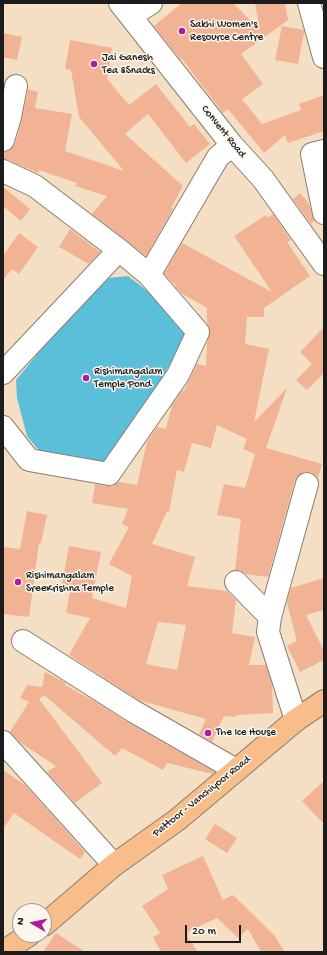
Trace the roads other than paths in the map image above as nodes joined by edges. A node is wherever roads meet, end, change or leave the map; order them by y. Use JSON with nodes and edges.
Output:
{"nodes":[{"id":1,"x":151,"y":3,"type":"edge"},
{"id":2,"x":309,"y":3,"type":"edge"},
{"id":3,"x":125,"y":10,"type":"edge"},
{"id":4,"x":324,"y":57,"type":"edge"},
{"id":5,"x":16,"y":86,"type":"dead end"},
{"id":6,"x":3,"y":140,"type":"edge"},
{"id":7,"x":232,"y":145,"type":"junction"},
{"id":8,"x":324,"y":150,"type":"edge"},
{"id":9,"x":3,"y":171,"type":"edge"},
{"id":10,"x":324,"y":212,"type":"edge"},
{"id":11,"x":119,"y":250,"type":"junction"},
{"id":12,"x":324,"y":264,"type":"edge"},
{"id":13,"x":149,"y":275,"type":"junction"},
{"id":14,"x":3,"y":373,"type":"edge"},
{"id":15,"x":3,"y":427,"type":"edge"},
{"id":16,"x":307,"y":484,"type":"dead end"},
{"id":17,"x":236,"y":582,"type":"dead end"},
{"id":18,"x":270,"y":617,"type":"junction"},
{"id":19,"x":23,"y":641,"type":"dead end"},
{"id":20,"x":324,"y":701,"type":"edge"},
{"id":21,"x":296,"y":720,"type":"junction"},
{"id":22,"x":3,"y":742,"type":"edge"},
{"id":23,"x":236,"y":770,"type":"junction"},
{"id":24,"x":114,"y":865,"type":"junction"},
{"id":25,"x":52,"y":918,"type":"edge"},
{"id":26,"x":17,"y":943,"type":"edge"},
{"id":27,"x":3,"y":952,"type":"edge"}],
"edges":[{"from":1,"to":3,"type":"street"},
{"from":2,"to":4,"type":"street"},
{"from":3,"to":7,"type":"street","name":"Convent Road"},
{"from":5,"to":6,"type":"street"},
{"from":7,"to":12,"type":"street","name":"Convent Road"},
{"from":7,"to":13,"type":"street"},
{"from":8,"to":10,"type":"street"},
{"from":9,"to":11,"type":"street"},
{"from":11,"to":13,"type":"street"},
{"from":11,"to":14,"type":"street"},
{"from":13,"to":15,"type":"street"},
{"from":16,"to":18,"type":"street"},
{"from":17,"to":18,"type":"street"},
{"from":18,"to":21,"type":"street"},
{"from":19,"to":23,"type":"street"},
{"from":20,"to":21,"type":"main road","name":"Pattoor - Vanchiyoor Road"},
{"from":21,"to":23,"type":"main road","name":"Pattoor - Vanchiyoor Road"},
{"from":22,"to":24,"type":"street"},
{"from":23,"to":24,"type":"main road","name":"Pattoor - Vanchiyoor Road"},
{"from":24,"to":25,"type":"main road","name":"Pattoor - Vanchiyoor Road"},
{"from":26,"to":27,"type":"main road"}]}
